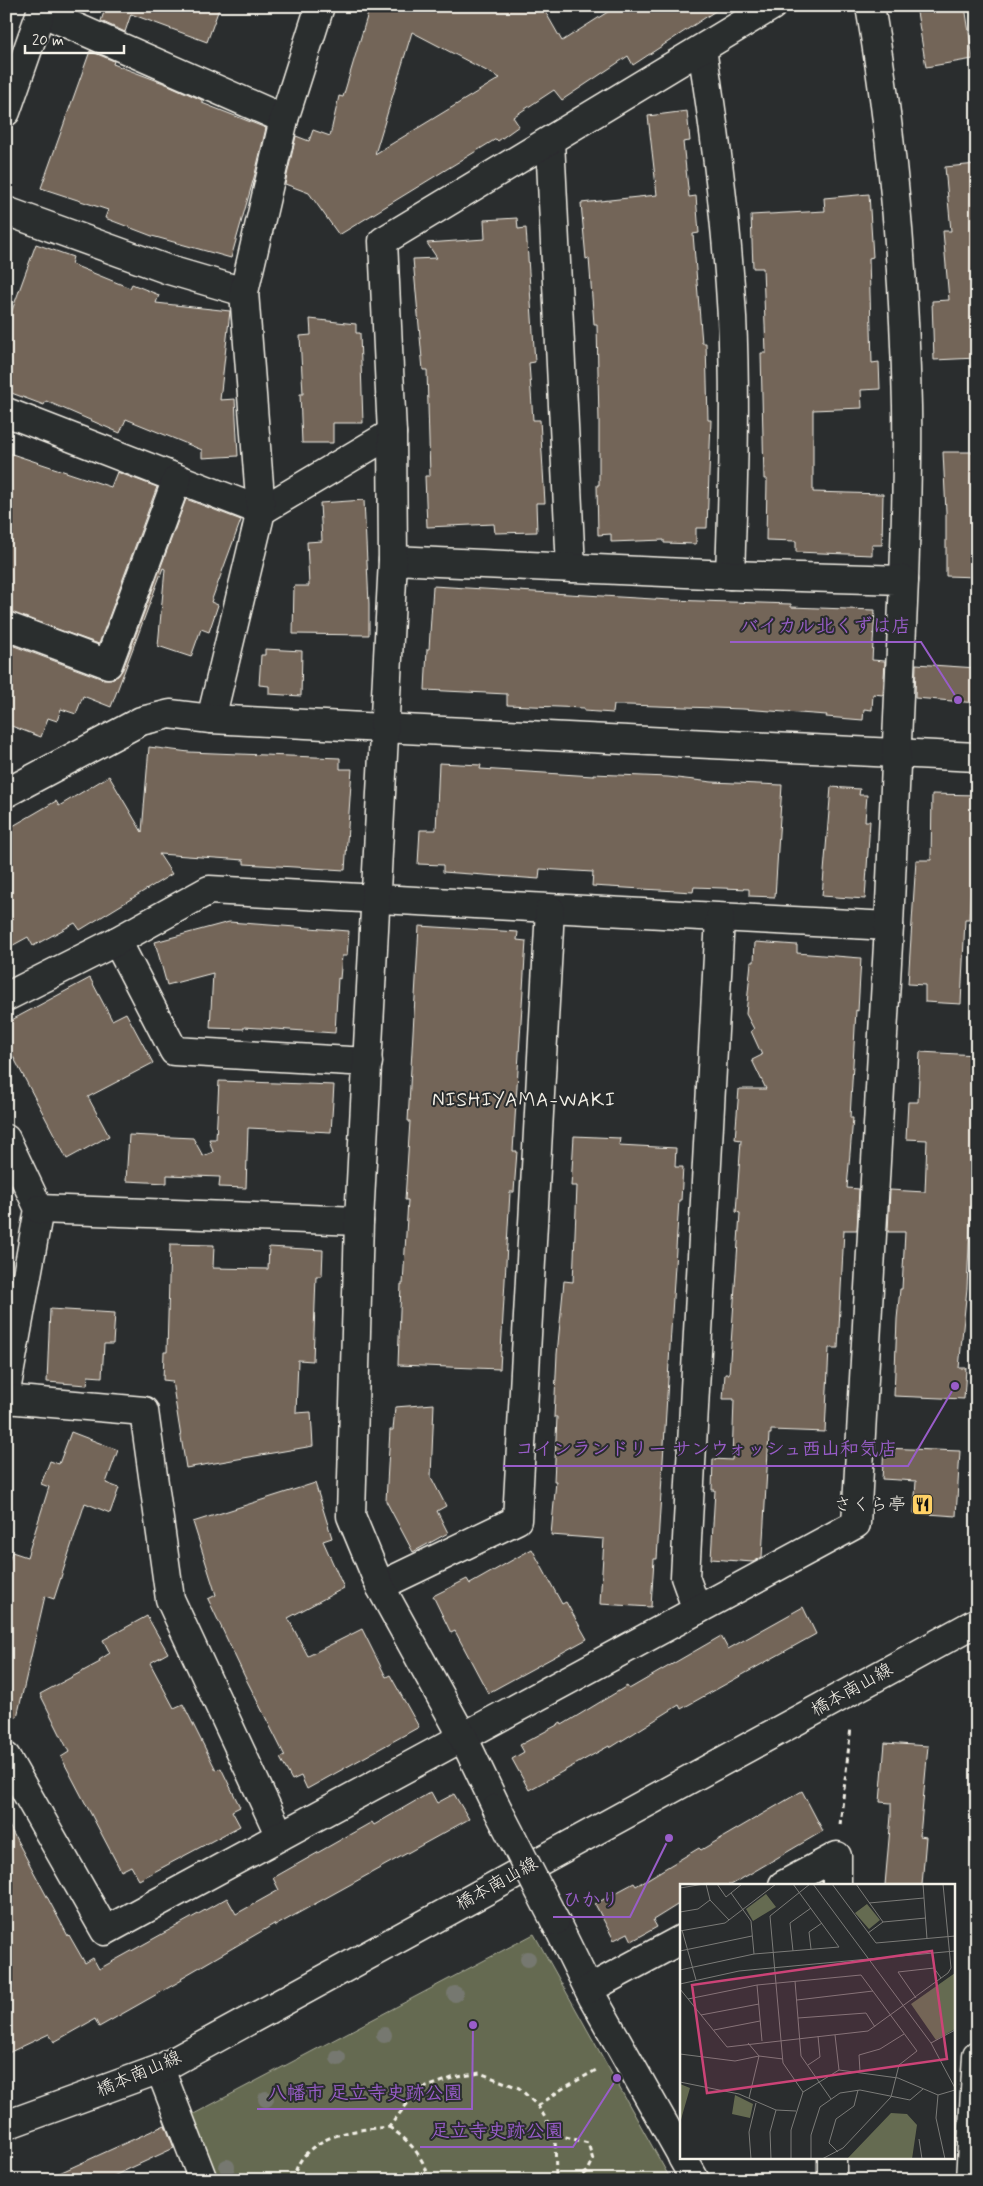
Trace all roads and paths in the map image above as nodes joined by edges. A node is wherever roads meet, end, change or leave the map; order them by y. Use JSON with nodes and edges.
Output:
{"nodes":[{"id":1,"x":320,"y":6,"type":"edge"},
{"id":2,"x":772,"y":6,"type":"edge"},
{"id":3,"x":870,"y":6,"type":"edge"},
{"id":4,"x":42,"y":9,"type":"edge"},
{"id":5,"x":702,"y":49,"type":"junction"},
{"id":6,"x":6,"y":112,"type":"edge"},
{"id":7,"x":284,"y":119,"type":"junction"},
{"id":8,"x":550,"y":141,"type":"junction"},
{"id":9,"x":6,"y":211,"type":"edge"},
{"id":10,"x":244,"y":292,"type":"junction"},
{"id":11,"x":6,"y":412,"type":"edge"},
{"id":12,"x":392,"y":433,"type":"junction"},
{"id":13,"x":177,"y":478,"type":"junction"},
{"id":14,"x":262,"y":511,"type":"junction"},
{"id":15,"x":393,"y":560,"type":"junction"},
{"id":16,"x":571,"y":568,"type":"junction"},
{"id":17,"x":730,"y":575,"type":"junction"},
{"id":18,"x":904,"y":580,"type":"junction"},
{"id":19,"x":6,"y":626,"type":"edge"},
{"id":20,"x":210,"y":719,"type":"junction"},
{"id":21,"x":383,"y":728,"type":"junction"},
{"id":22,"x":897,"y":753,"type":"junction"},
{"id":23,"x":977,"y":757,"type":"edge"},
{"id":24,"x":6,"y":793,"type":"edge"},
{"id":25,"x":376,"y":899,"type":"junction"},
{"id":26,"x":550,"y":909,"type":"junction"},
{"id":27,"x":720,"y":918,"type":"junction"},
{"id":28,"x":889,"y":926,"type":"junction"},
{"id":29,"x":117,"y":941,"type":"junction"},
{"id":30,"x":6,"y":997,"type":"edge"},
{"id":31,"x":368,"y":1062,"type":"junction"},
{"id":32,"x":6,"y":1139,"type":"edge"},
{"id":33,"x":39,"y":1209,"type":"junction"},
{"id":34,"x":358,"y":1221,"type":"junction"},
{"id":35,"x":6,"y":1391,"type":"edge"},
{"id":36,"x":6,"y":1399,"type":"edge"},
{"id":37,"x":380,"y":1586,"type":"junction"},
{"id":38,"x":697,"y":1610,"type":"junction"},
{"id":39,"x":977,"y":1622,"type":"edge"},
{"id":40,"x":855,"y":1688,"type":"junction"},
{"id":41,"x":463,"y":1737,"type":"junction"},
{"id":42,"x":6,"y":1757,"type":"edge"},
{"id":43,"x":280,"y":1836,"type":"junction"},
{"id":44,"x":837,"y":1856,"type":"junction"},
{"id":45,"x":785,"y":1884,"type":"edge"},
{"id":46,"x":837,"y":1884,"type":"edge"},
{"id":47,"x":680,"y":1940,"type":"edge"},
{"id":48,"x":589,"y":1989,"type":"junction"},
{"id":49,"x":977,"y":2055,"type":"edge"},
{"id":50,"x":603,"y":2066,"type":"dead end"},
{"id":51,"x":160,"y":2069,"type":"junction"},
{"id":52,"x":538,"y":2106,"type":"junction"},
{"id":53,"x":6,"y":2125,"type":"edge"},
{"id":54,"x":389,"y":2127,"type":"junction"},
{"id":55,"x":555,"y":2134,"type":"junction"},
{"id":56,"x":680,"y":2153,"type":"edge"},
{"id":57,"x":683,"y":2158,"type":"edge"},
{"id":58,"x":832,"y":2158,"type":"edge"},
{"id":59,"x":203,"y":2180,"type":"edge"},
{"id":60,"x":292,"y":2180,"type":"edge"},
{"id":61,"x":430,"y":2180,"type":"edge"},
{"id":62,"x":556,"y":2180,"type":"edge"},
{"id":63,"x":577,"y":2180,"type":"edge"},
{"id":64,"x":695,"y":2180,"type":"edge"},
{"id":65,"x":832,"y":2180,"type":"edge"},
{"id":66,"x":970,"y":2180,"type":"edge"}],
"edges":[{"from":1,"to":7,"type":"street"},
{"from":2,"to":5,"type":"street"},
{"from":3,"to":18,"type":"street"},
{"from":4,"to":6,"type":"street"},
{"from":4,"to":7,"type":"street"},
{"from":5,"to":8,"type":"street"},
{"from":5,"to":17,"type":"street"},
{"from":7,"to":10,"type":"street"},
{"from":8,"to":12,"type":"street"},
{"from":8,"to":16,"type":"street"},
{"from":9,"to":10,"type":"street"},
{"from":10,"to":14,"type":"street"},
{"from":11,"to":13,"type":"street"},
{"from":12,"to":14,"type":"street"},
{"from":12,"to":15,"type":"street"},
{"from":13,"to":14,"type":"street"},
{"from":13,"to":19,"type":"street"},
{"from":14,"to":20,"type":"street"},
{"from":15,"to":16,"type":"street"},
{"from":15,"to":21,"type":"street"},
{"from":16,"to":17,"type":"street"},
{"from":17,"to":18,"type":"street"},
{"from":18,"to":22,"type":"street"},
{"from":20,"to":21,"type":"street"},
{"from":20,"to":24,"type":"street"},
{"from":21,"to":22,"type":"street"},
{"from":21,"to":25,"type":"street"},
{"from":22,"to":23,"type":"street"},
{"from":22,"to":28,"type":"street"},
{"from":25,"to":26,"type":"street"},
{"from":25,"to":29,"type":"street"},
{"from":25,"to":31,"type":"street"},
{"from":26,"to":27,"type":"street"},
{"from":26,"to":37,"type":"street"},
{"from":27,"to":28,"type":"street"},
{"from":27,"to":38,"type":"street"},
{"from":28,"to":38,"type":"street"},
{"from":29,"to":30,"type":"street"},
{"from":29,"to":31,"type":"street"},
{"from":31,"to":34,"type":"street"},
{"from":32,"to":33,"type":"street"},
{"from":33,"to":34,"type":"street"},
{"from":33,"to":35,"type":"street"},
{"from":34,"to":37,"type":"street"},
{"from":36,"to":43,"type":"street"},
{"from":37,"to":41,"type":"street"},
{"from":38,"to":41,"type":"street"},
{"from":39,"to":40,"type":"street","name":"橋本南山線"},
{"from":40,"to":44,"type":"path"},
{"from":40,"to":51,"type":"street","name":"橋本南山線"},
{"from":41,"to":43,"type":"street"},
{"from":41,"to":48,"type":"street","bridge":true},
{"from":42,"to":43,"type":"street"},
{"from":44,"to":45,"type":"street"},
{"from":44,"to":46,"type":"street"},
{"from":47,"to":48,"type":"street"},
{"from":48,"to":56,"type":"street"},
{"from":49,"to":66,"type":"street"},
{"from":50,"to":52,"type":"path"},
{"from":51,"to":53,"type":"street","name":"橋本南山線"},
{"from":51,"to":59,"type":"street"},
{"from":52,"to":54,"type":"path"},
{"from":52,"to":55,"type":"path"},
{"from":54,"to":60,"type":"path"},
{"from":54,"to":61,"type":"path"},
{"from":55,"to":62,"type":"path"},
{"from":55,"to":63,"type":"path"},
{"from":57,"to":64,"type":"street"},
{"from":58,"to":65,"type":"street"}]}
